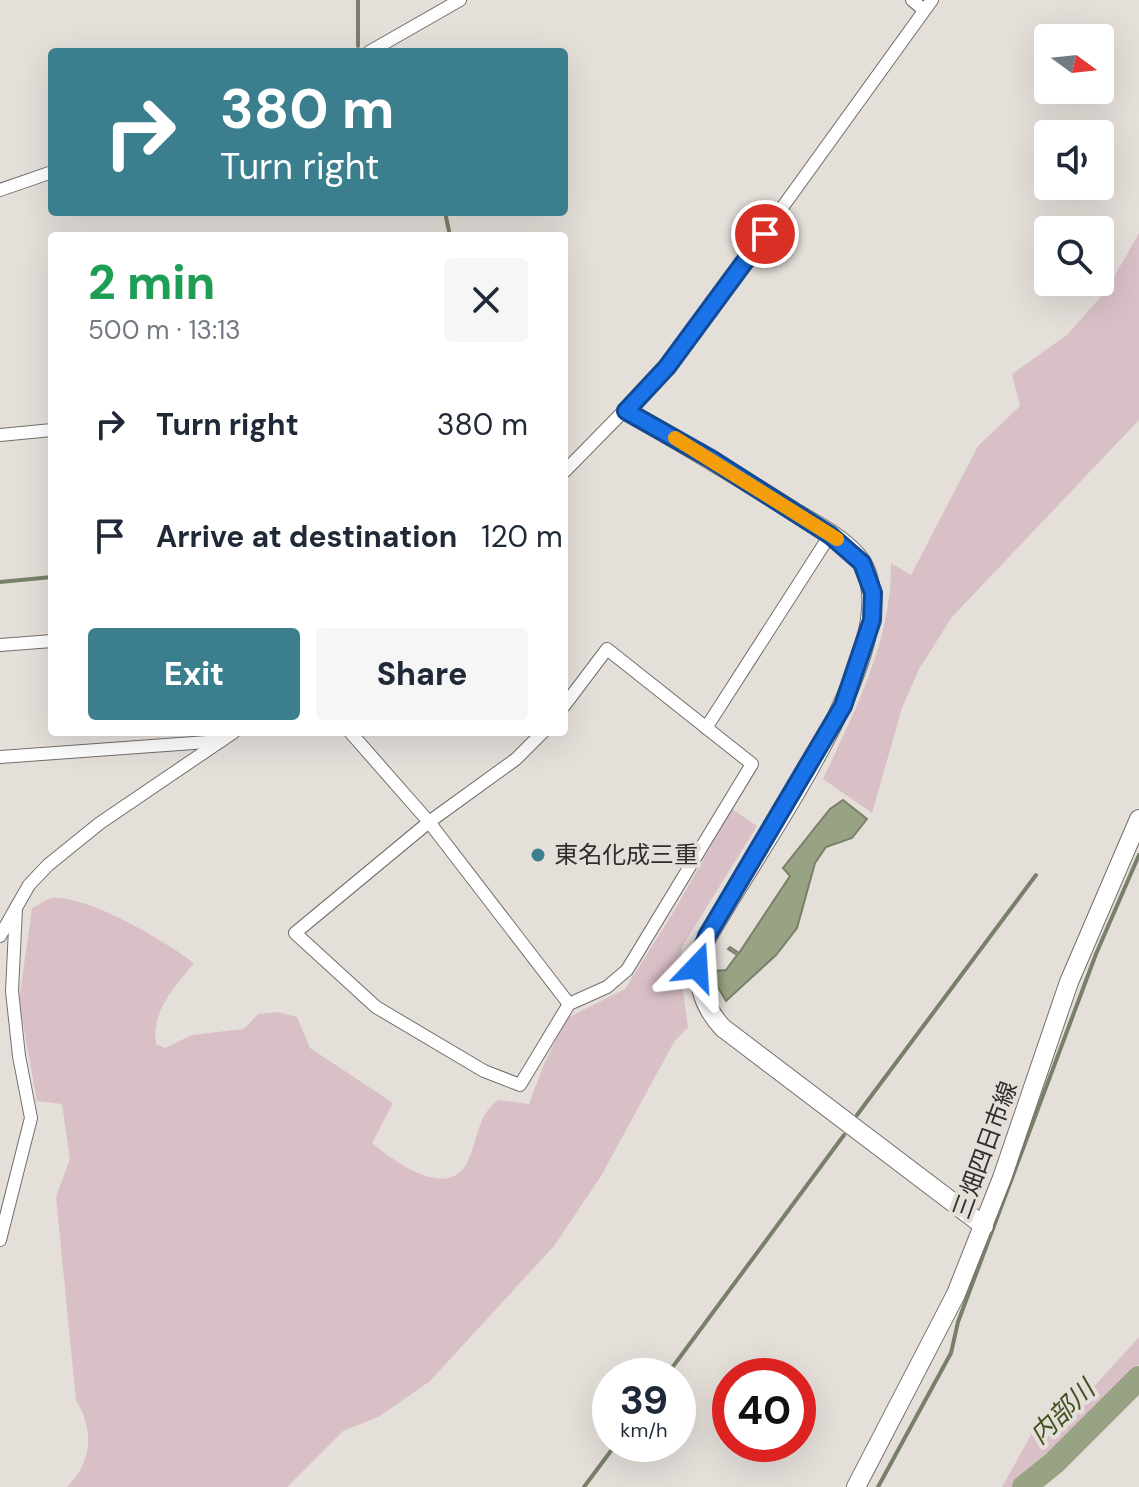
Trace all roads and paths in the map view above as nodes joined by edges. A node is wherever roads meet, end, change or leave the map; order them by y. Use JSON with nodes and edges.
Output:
{"nodes":[{"id":1,"x":460,"y":0,"type":"edge"},
{"id":2,"x":912,"y":0,"type":"edge"},
{"id":3,"x":928,"y":5,"type":"edge"},
{"id":4,"x":376,"y":48,"type":"edge"},
{"id":5,"x":48,"y":173,"type":"edge"},
{"id":6,"x":0,"y":190,"type":"edge"},
{"id":7,"x":626,"y":411,"type":"junction"},
{"id":8,"x":48,"y":430,"type":"edge"},
{"id":9,"x":0,"y":435,"type":"edge"},
{"id":10,"x":568,"y":468,"type":"edge"},
{"id":11,"x":830,"y":535,"type":"junction"},
{"id":12,"x":48,"y":641,"type":"edge"},
{"id":13,"x":0,"y":645,"type":"edge"},
{"id":14,"x":568,"y":701,"type":"edge"},
{"id":15,"x":706,"y":728,"type":"junction"},
{"id":16,"x":228,"y":736,"type":"edge"},
{"id":17,"x":354,"y":736,"type":"edge"},
{"id":18,"x":539,"y":736,"type":"edge"},
{"id":19,"x":221,"y":741,"type":"junction"},
{"id":20,"x":0,"y":757,"type":"edge"},
{"id":21,"x":1139,"y":819,"type":"edge"},
{"id":22,"x":429,"y":822,"type":"junction"},
{"id":23,"x":16,"y":908,"type":"junction"},
{"id":24,"x":0,"y":936,"type":"edge"},
{"id":25,"x":569,"y":1004,"type":"junction"},
{"id":26,"x":984,"y":1226,"type":"junction"},
{"id":27,"x":0,"y":1240,"type":"edge"},
{"id":28,"x":856,"y":1487,"type":"edge"}],
"edges":[{"from":1,"to":4,"type":"street"},
{"from":2,"to":3,"type":"street"},
{"from":3,"to":7,"type":"street"},
{"from":5,"to":6,"type":"street"},
{"from":7,"to":10,"type":"street"},
{"from":7,"to":11,"type":"street"},
{"from":8,"to":9,"type":"street"},
{"from":11,"to":15,"type":"street"},
{"from":11,"to":26,"type":"street"},
{"from":12,"to":13,"type":"street"},
{"from":14,"to":15,"type":"street"},
{"from":15,"to":25,"type":"street"},
{"from":16,"to":19,"type":"street"},
{"from":17,"to":22,"type":"street"},
{"from":18,"to":22,"type":"street"},
{"from":19,"to":20,"type":"street"},
{"from":19,"to":23,"type":"street"},
{"from":21,"to":26,"type":"street","name":"三畑四日市線"},
{"from":22,"to":25,"type":"street"},
{"from":22,"to":25,"type":"street"},
{"from":23,"to":24,"type":"street"},
{"from":23,"to":27,"type":"street"},
{"from":26,"to":28,"type":"street","name":"三畑四日市線"}]}
